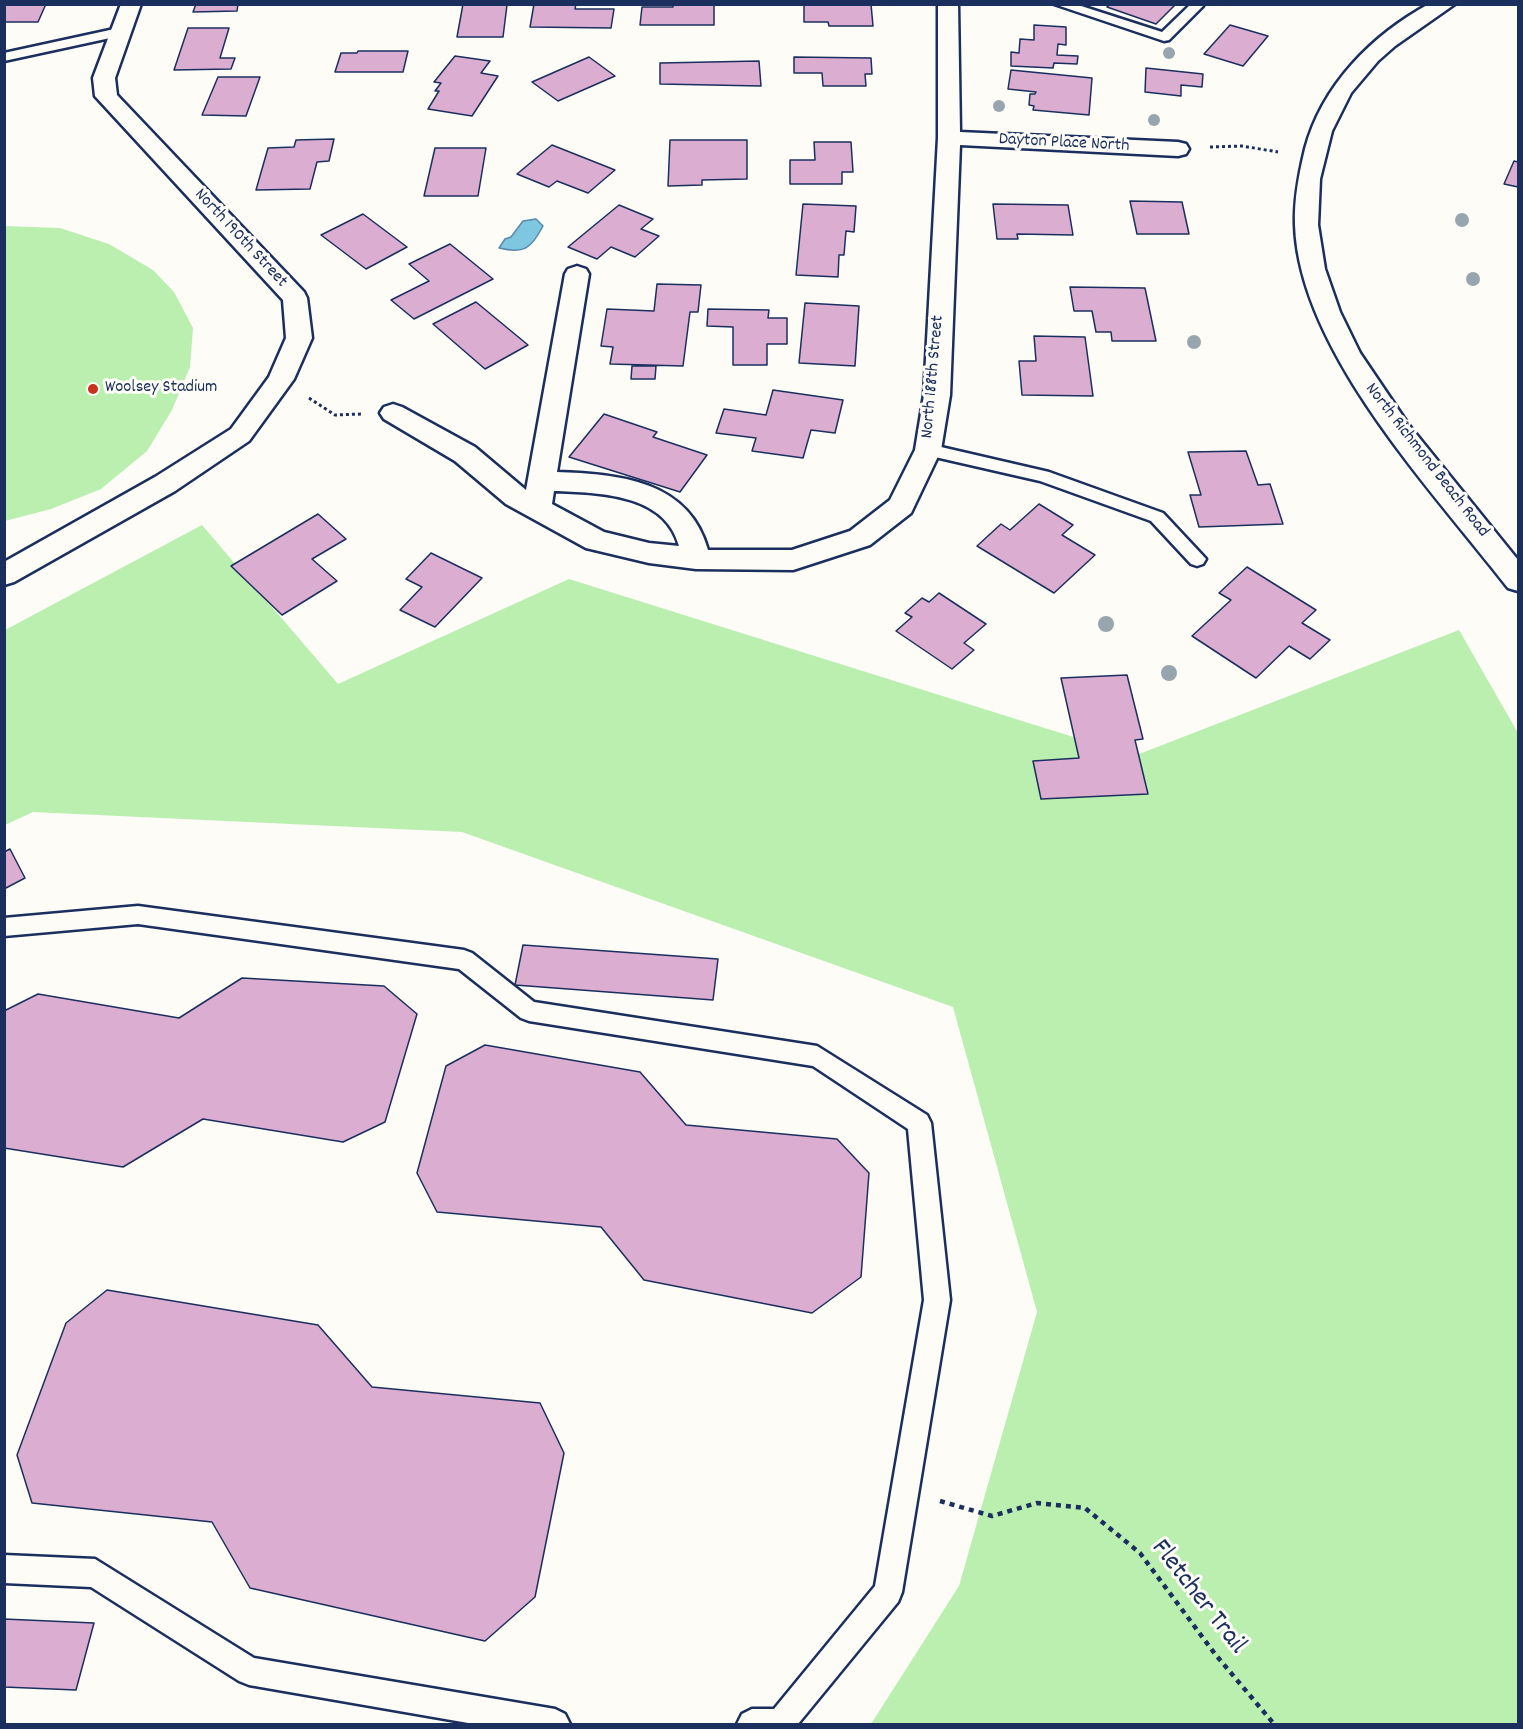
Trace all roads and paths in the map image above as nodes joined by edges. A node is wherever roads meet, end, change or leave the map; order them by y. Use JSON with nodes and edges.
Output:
{"nodes":[{"id":1,"x":131,"y":4,"type":"edge"},
{"id":2,"x":948,"y":4,"type":"edge"},
{"id":3,"x":1060,"y":4,"type":"edge"},
{"id":4,"x":1444,"y":4,"type":"edge"},
{"id":5,"x":1197,"y":6,"type":"edge"},
{"id":6,"x":119,"y":33,"type":"junction"},
{"id":7,"x":4,"y":57,"type":"edge"},
{"id":8,"x":949,"y":138,"type":"junction"},
{"id":9,"x":1178,"y":149,"type":"joint"},
{"id":10,"x":1278,"y":152,"type":"dead end"},
{"id":11,"x":577,"y":274,"type":"dead end"},
{"id":12,"x":281,"y":379,"type":"junction"},
{"id":13,"x":393,"y":413,"type":"joint"},
{"id":14,"x":928,"y":450,"type":"junction"},
{"id":15,"x":541,"y":481,"type":"junction"},
{"id":16,"x":537,"y":509,"type":"junction"},
{"id":17,"x":696,"y":559,"type":"junction"},
{"id":18,"x":1197,"y":560,"type":"dead end"},
{"id":19,"x":4,"y":575,"type":"edge"},
{"id":20,"x":1518,"y":580,"type":"edge"},
{"id":21,"x":4,"y":927,"type":"edge"},
{"id":22,"x":905,"y":1490,"type":"junction"},
{"id":23,"x":4,"y":1569,"type":"edge"},
{"id":24,"x":555,"y":1725,"type":"edge"},
{"id":25,"x":752,"y":1725,"type":"edge"},
{"id":26,"x":1274,"y":1725,"type":"edge"}],
"edges":[{"from":1,"to":6,"type":"street","name":"North 190th Street"},
{"from":2,"to":8,"type":"street","name":"North 188th Street"},
{"from":3,"to":5,"type":"lane"},
{"from":4,"to":20,"type":"street","name":"North Richmond Beach Road"},
{"from":6,"to":7,"type":"lane"},
{"from":6,"to":12,"type":"street","name":"North 190th Street"},
{"from":8,"to":9,"type":"street","name":"Dayton Place North"},
{"from":8,"to":14,"type":"street","name":"North 188th Street"},
{"from":9,"to":10,"type":"path"},
{"from":11,"to":15,"type":"street"},
{"from":12,"to":13,"type":"path"},
{"from":12,"to":19,"type":"street","name":"North 190th Street"},
{"from":13,"to":16,"type":"street","name":"North 188th Street"},
{"from":14,"to":17,"type":"street","name":"North 188th Street"},
{"from":14,"to":18,"type":"lane"},
{"from":15,"to":16,"type":"street"},
{"from":15,"to":17,"type":"street"},
{"from":16,"to":17,"type":"street","name":"North 188th Street"},
{"from":21,"to":22,"type":"lane"},
{"from":22,"to":25,"type":"lane"},
{"from":22,"to":26,"type":"path","name":"Fletcher Trail"},
{"from":23,"to":24,"type":"lane"}]}
